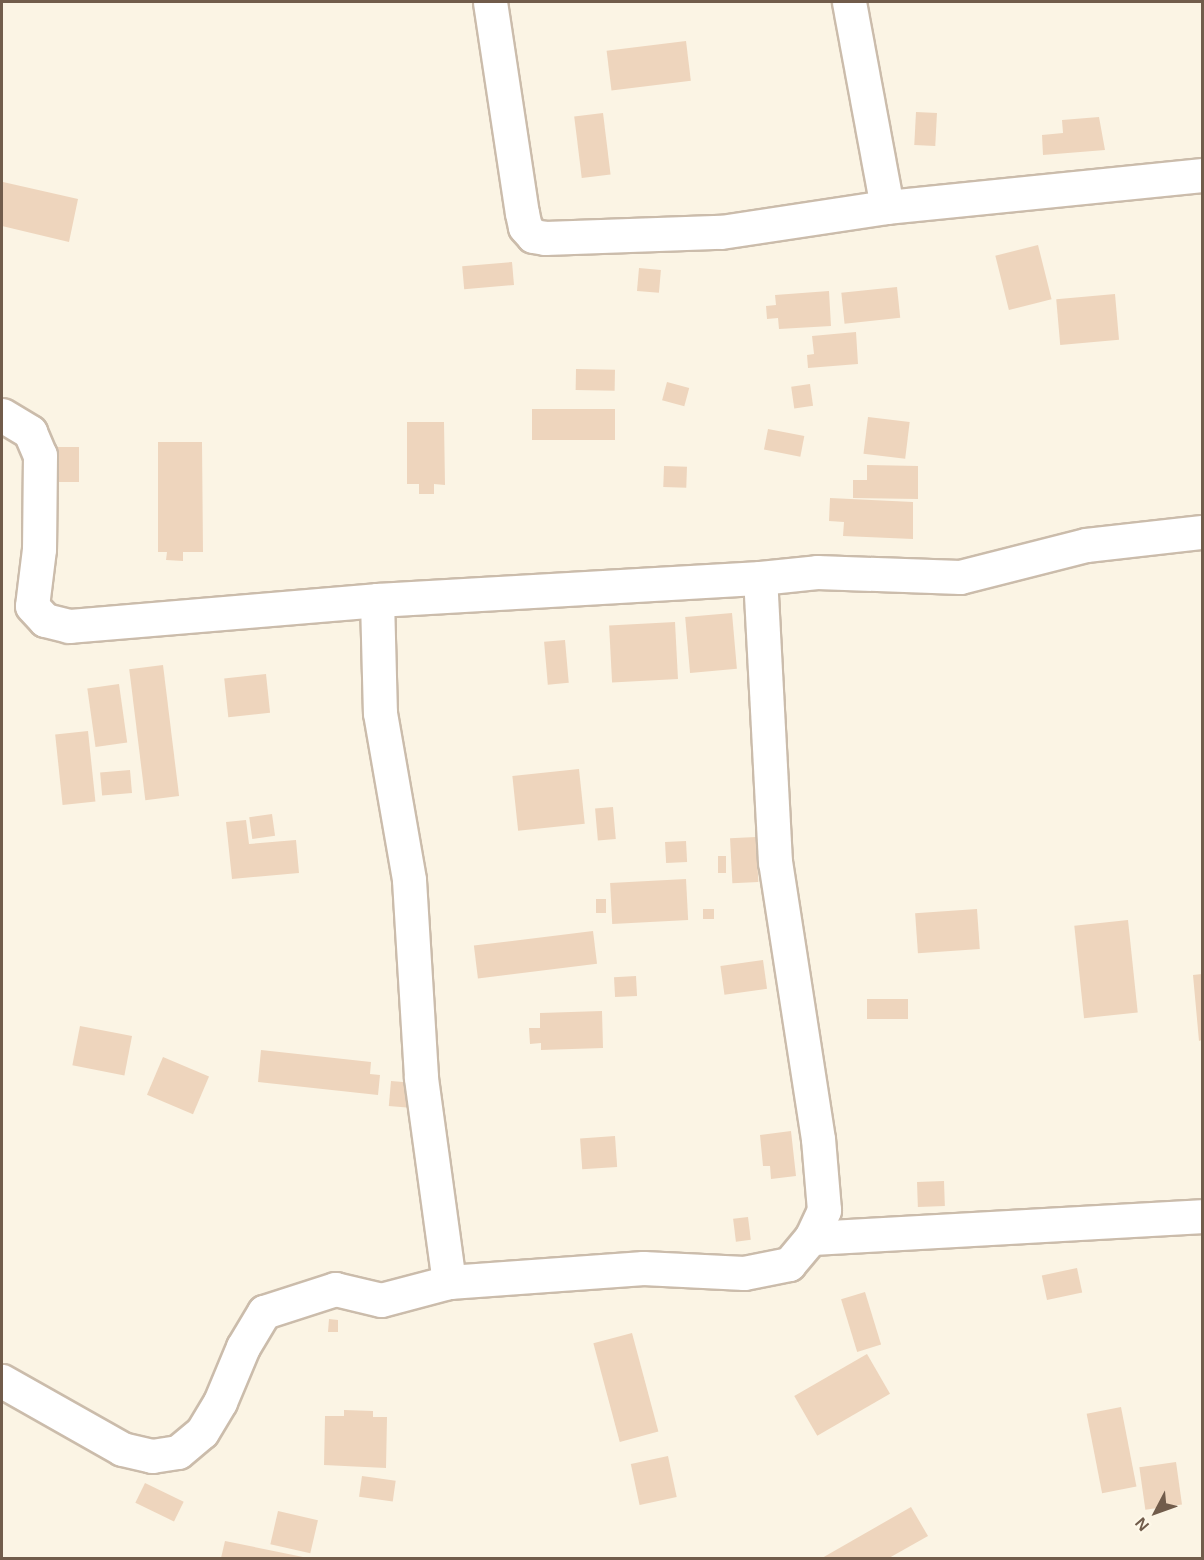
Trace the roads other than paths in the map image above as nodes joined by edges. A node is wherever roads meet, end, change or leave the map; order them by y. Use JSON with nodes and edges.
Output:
{"nodes":[{"id":1,"x":490,"y":2,"type":"edge"},
{"id":2,"x":849,"y":2,"type":"edge"},
{"id":3,"x":1203,"y":175,"type":"edge"},
{"id":4,"x":887,"y":207,"type":"junction"},
{"id":5,"x":2,"y":415,"type":"edge"},
{"id":6,"x":1203,"y":532,"type":"edge"},
{"id":7,"x":760,"y":578,"type":"junction"},
{"id":8,"x":377,"y":600,"type":"junction"},
{"id":9,"x":1203,"y":1216,"type":"edge"},
{"id":10,"x":811,"y":1238,"type":"junction"},
{"id":11,"x":449,"y":1282,"type":"junction"},
{"id":12,"x":2,"y":1381,"type":"edge"}],
"edges":[{"from":1,"to":4,"type":"street"},
{"from":2,"to":4,"type":"street"},
{"from":3,"to":4,"type":"street"},
{"from":5,"to":8,"type":"street"},
{"from":6,"to":7,"type":"street"},
{"from":7,"to":8,"type":"street"},
{"from":7,"to":10,"type":"street"},
{"from":8,"to":11,"type":"street"},
{"from":9,"to":10,"type":"street"},
{"from":10,"to":11,"type":"street"},
{"from":11,"to":12,"type":"street"}]}
